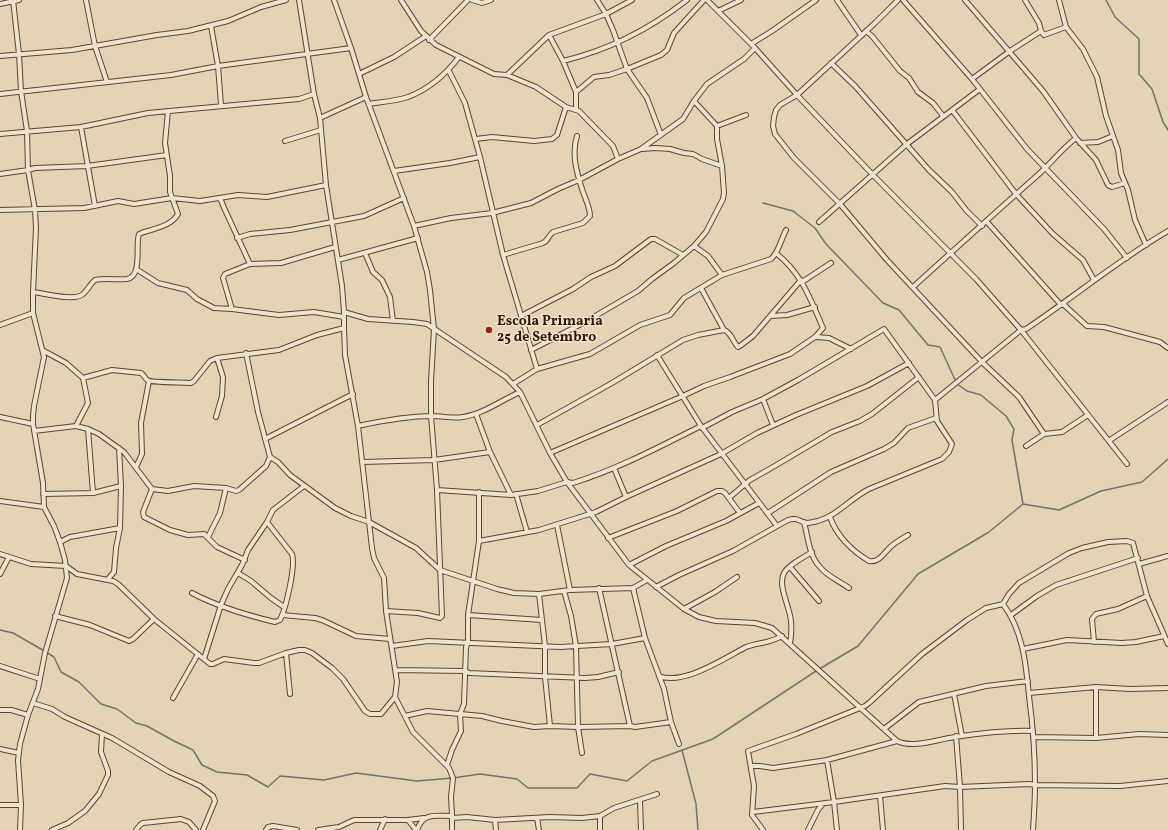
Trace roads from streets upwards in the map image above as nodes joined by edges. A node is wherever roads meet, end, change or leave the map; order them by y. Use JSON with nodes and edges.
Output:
{"nodes":[{"id":1,"x":19,"y":0,"type":"edge"},
{"id":2,"x":86,"y":0,"type":"edge"},
{"id":3,"x":286,"y":0,"type":"edge"},
{"id":4,"x":299,"y":0,"type":"edge"},
{"id":5,"x":334,"y":0,"type":"edge"},
{"id":6,"x":401,"y":0,"type":"edge"},
{"id":7,"x":468,"y":0,"type":"edge"},
{"id":8,"x":472,"y":0,"type":"edge"},
{"id":9,"x":491,"y":0,"type":"edge"},
{"id":10,"x":597,"y":0,"type":"edge"},
{"id":11,"x":632,"y":0,"type":"edge"},
{"id":12,"x":687,"y":0,"type":"edge"},
{"id":13,"x":706,"y":0,"type":"edge"},
{"id":14,"x":741,"y":0,"type":"edge"},
{"id":15,"x":816,"y":0,"type":"edge"},
{"id":16,"x":837,"y":0,"type":"edge"},
{"id":17,"x":898,"y":0,"type":"edge"},
{"id":18,"x":903,"y":0,"type":"edge"},
{"id":19,"x":966,"y":0,"type":"edge"},
{"id":20,"x":1026,"y":0,"type":"edge"},
{"id":21,"x":1059,"y":0,"type":"edge"},
{"id":22,"x":13,"y":1,"type":"edge"},
{"id":23,"x":0,"y":4,"type":"edge"},
{"id":24,"x":718,"y":11,"type":"junction"},
{"id":25,"x":606,"y":14,"type":"junction"},
{"id":26,"x":210,"y":26,"type":"junction"},
{"id":27,"x":1066,"y":27,"type":"junction"},
{"id":28,"x":866,"y":31,"type":"junction"},
{"id":29,"x":1040,"y":32,"type":"junction"},
{"id":30,"x":549,"y":35,"type":"junction"},
{"id":31,"x":861,"y":35,"type":"junction"},
{"id":32,"x":427,"y":38,"type":"junction"},
{"id":33,"x":617,"y":43,"type":"junction"},
{"id":34,"x":751,"y":44,"type":"junction"},
{"id":35,"x":95,"y":46,"type":"junction"},
{"id":36,"x":351,"y":48,"type":"junction"},
{"id":37,"x":756,"y":48,"type":"junction"},
{"id":38,"x":1010,"y":51,"type":"junction"},
{"id":39,"x":19,"y":54,"type":"junction"},
{"id":40,"x":308,"y":54,"type":"junction"},
{"id":41,"x":0,"y":56,"type":"edge"},
{"id":42,"x":459,"y":57,"type":"junction"},
{"id":43,"x":563,"y":61,"type":"junction"},
{"id":44,"x":831,"y":63,"type":"junction"},
{"id":45,"x":218,"y":66,"type":"junction"},
{"id":46,"x":627,"y":68,"type":"junction"},
{"id":47,"x":449,"y":71,"type":"junction"},
{"id":48,"x":359,"y":74,"type":"junction"},
{"id":49,"x":507,"y":75,"type":"junction"},
{"id":50,"x":972,"y":79,"type":"junction"},
{"id":51,"x":107,"y":82,"type":"junction"},
{"id":52,"x":980,"y":89,"type":"junction"},
{"id":53,"x":21,"y":91,"type":"junction"},
{"id":54,"x":576,"y":92,"type":"junction"},
{"id":55,"x":0,"y":94,"type":"edge"},
{"id":56,"x":314,"y":94,"type":"junction"},
{"id":57,"x":797,"y":95,"type":"junction"},
{"id":58,"x":366,"y":98,"type":"junction"},
{"id":59,"x":694,"y":101,"type":"junction"},
{"id":60,"x":369,"y":104,"type":"junction"},
{"id":61,"x":221,"y":105,"type":"junction"},
{"id":62,"x":566,"y":107,"type":"junction"},
{"id":63,"x":576,"y":109,"type":"junction"},
{"id":64,"x":952,"y":110,"type":"junction"},
{"id":65,"x":168,"y":111,"type":"junction"},
{"id":66,"x":746,"y":115,"type":"dead end"},
{"id":67,"x":943,"y":116,"type":"junction"},
{"id":68,"x":320,"y":118,"type":"junction"},
{"id":69,"x":717,"y":126,"type":"junction"},
{"id":70,"x":80,"y":127,"type":"junction"},
{"id":71,"x":321,"y":130,"type":"junction"},
{"id":72,"x":27,"y":131,"type":"junction"},
{"id":73,"x":0,"y":134,"type":"edge"},
{"id":74,"x":661,"y":135,"type":"junction"},
{"id":75,"x":577,"y":136,"type":"dead end"},
{"id":76,"x":1113,"y":136,"type":"junction"},
{"id":77,"x":1076,"y":138,"type":"junction"},
{"id":78,"x":476,"y":139,"type":"junction"},
{"id":79,"x":285,"y":141,"type":"dead end"},
{"id":80,"x":1080,"y":143,"type":"junction"},
{"id":81,"x":907,"y":144,"type":"junction"},
{"id":82,"x":641,"y":149,"type":"junction"},
{"id":83,"x":167,"y":155,"type":"junction"},
{"id":84,"x":480,"y":157,"type":"junction"},
{"id":85,"x":618,"y":159,"type":"junction"},
{"id":86,"x":87,"y":166,"type":"junction"},
{"id":87,"x":722,"y":166,"type":"junction"},
{"id":88,"x":1045,"y":168,"type":"junction"},
{"id":89,"x":28,"y":170,"type":"junction"},
{"id":90,"x":394,"y":171,"type":"junction"},
{"id":91,"x":0,"y":174,"type":"edge"},
{"id":92,"x":873,"y":175,"type":"junction"},
{"id":93,"x":579,"y":180,"type":"junction"},
{"id":94,"x":1125,"y":183,"type":"junction"},
{"id":95,"x":326,"y":185,"type":"junction"},
{"id":96,"x":1016,"y":194,"type":"junction"},
{"id":97,"x":172,"y":198,"type":"junction"},
{"id":98,"x":220,"y":198,"type":"junction"},
{"id":99,"x":404,"y":198,"type":"junction"},
{"id":100,"x":840,"y":204,"type":"junction"},
{"id":101,"x":95,"y":206,"type":"junction"},
{"id":102,"x":0,"y":210,"type":"edge"},
{"id":103,"x":35,"y":210,"type":"junction"},
{"id":104,"x":492,"y":213,"type":"junction"},
{"id":105,"x":332,"y":222,"type":"junction"},
{"id":106,"x":819,"y":222,"type":"dead end"},
{"id":107,"x":987,"y":222,"type":"junction"},
{"id":108,"x":414,"y":226,"type":"junction"},
{"id":109,"x":982,"y":226,"type":"junction"},
{"id":110,"x":786,"y":230,"type":"dead end"},
{"id":111,"x":1168,"y":231,"type":"edge"},
{"id":112,"x":237,"y":238,"type":"junction"},
{"id":113,"x":418,"y":238,"type":"junction"},
{"id":114,"x":1146,"y":245,"type":"junction"},
{"id":115,"x":694,"y":246,"type":"junction"},
{"id":116,"x":335,"y":247,"type":"junction"},
{"id":117,"x":365,"y":253,"type":"junction"},
{"id":118,"x":776,"y":253,"type":"junction"},
{"id":119,"x":950,"y":254,"type":"junction"},
{"id":120,"x":503,"y":255,"type":"junction"},
{"id":121,"x":683,"y":255,"type":"junction"},
{"id":122,"x":1127,"y":258,"type":"junction"},
{"id":123,"x":338,"y":260,"type":"junction"},
{"id":124,"x":831,"y":263,"type":"dead end"},
{"id":125,"x":250,"y":264,"type":"junction"},
{"id":126,"x":136,"y":269,"type":"junction"},
{"id":127,"x":722,"y":275,"type":"junction"},
{"id":128,"x":1094,"y":280,"type":"junction"},
{"id":129,"x":801,"y":281,"type":"junction"},
{"id":130,"x":913,"y":287,"type":"junction"},
{"id":131,"x":701,"y":288,"type":"junction"},
{"id":132,"x":33,"y":292,"type":"junction"},
{"id":133,"x":1062,"y":305,"type":"junction"},
{"id":134,"x":815,"y":307,"type":"junction"},
{"id":135,"x":232,"y":309,"type":"junction"},
{"id":136,"x":344,"y":312,"type":"junction"},
{"id":137,"x":33,"y":313,"type":"junction"},
{"id":138,"x":521,"y":316,"type":"junction"},
{"id":139,"x":771,"y":316,"type":"junction"},
{"id":140,"x":344,"y":317,"type":"junction"},
{"id":141,"x":394,"y":321,"type":"junction"},
{"id":142,"x":0,"y":325,"type":"edge"},
{"id":143,"x":344,"y":328,"type":"junction"},
{"id":144,"x":434,"y":329,"type":"junction"},
{"id":145,"x":724,"y":330,"type":"junction"},
{"id":146,"x":1021,"y":330,"type":"junction"},
{"id":147,"x":815,"y":337,"type":"junction"},
{"id":148,"x":1168,"y":348,"type":"edge"},
{"id":149,"x":850,"y":349,"type":"junction"},
{"id":150,"x":531,"y":350,"type":"junction"},
{"id":151,"x":44,"y":351,"type":"junction"},
{"id":152,"x":246,"y":354,"type":"junction"},
{"id":153,"x":657,"y":355,"type":"junction"},
{"id":154,"x":217,"y":358,"type":"junction"},
{"id":155,"x":982,"y":362,"type":"junction"},
{"id":156,"x":909,"y":363,"type":"junction"},
{"id":157,"x":537,"y":369,"type":"junction"},
{"id":158,"x":919,"y":377,"type":"junction"},
{"id":159,"x":83,"y":378,"type":"junction"},
{"id":160,"x":149,"y":381,"type":"junction"},
{"id":161,"x":513,"y":384,"type":"junction"},
{"id":162,"x":520,"y":392,"type":"junction"},
{"id":163,"x":353,"y":394,"type":"junction"},
{"id":164,"x":683,"y":396,"type":"junction"},
{"id":165,"x":763,"y":399,"type":"junction"},
{"id":166,"x":935,"y":400,"type":"junction"},
{"id":167,"x":1168,"y":402,"type":"edge"},
{"id":168,"x":476,"y":414,"type":"junction"},
{"id":169,"x":1088,"y":415,"type":"junction"},
{"id":170,"x":431,"y":416,"type":"junction"},
{"id":171,"x":0,"y":417,"type":"edge"},
{"id":172,"x":216,"y":417,"type":"dead end"},
{"id":173,"x":936,"y":418,"type":"junction"},
{"id":174,"x":33,"y":424,"type":"junction"},
{"id":175,"x":537,"y":425,"type":"junction"},
{"id":176,"x":773,"y":425,"type":"junction"},
{"id":177,"x":76,"y":426,"type":"junction"},
{"id":178,"x":358,"y":426,"type":"junction"},
{"id":179,"x":702,"y":427,"type":"junction"},
{"id":180,"x":88,"y":429,"type":"junction"},
{"id":181,"x":34,"y":431,"type":"junction"},
{"id":182,"x":1044,"y":434,"type":"junction"},
{"id":183,"x":265,"y":439,"type":"junction"},
{"id":184,"x":1110,"y":440,"type":"junction"},
{"id":185,"x":1026,"y":446,"type":"dead end"},
{"id":186,"x":119,"y":448,"type":"junction"},
{"id":187,"x":490,"y":452,"type":"junction"},
{"id":188,"x":550,"y":453,"type":"junction"},
{"id":189,"x":722,"y":454,"type":"junction"},
{"id":190,"x":270,"y":457,"type":"junction"},
{"id":191,"x":434,"y":460,"type":"junction"},
{"id":192,"x":362,"y":462,"type":"junction"},
{"id":193,"x":1127,"y":464,"type":"dead end"},
{"id":194,"x":136,"y":466,"type":"junction"},
{"id":195,"x":614,"y":468,"type":"junction"},
{"id":196,"x":567,"y":482,"type":"junction"},
{"id":197,"x":746,"y":484,"type":"junction"},
{"id":198,"x":121,"y":486,"type":"junction"},
{"id":199,"x":304,"y":486,"type":"junction"},
{"id":200,"x":152,"y":488,"type":"junction"},
{"id":201,"x":226,"y":488,"type":"junction"},
{"id":202,"x":437,"y":490,"type":"junction"},
{"id":203,"x":479,"y":492,"type":"junction"},
{"id":204,"x":93,"y":493,"type":"junction"},
{"id":205,"x":43,"y":494,"type":"junction"},
{"id":206,"x":516,"y":494,"type":"junction"},
{"id":207,"x":511,"y":495,"type":"junction"},
{"id":208,"x":626,"y":497,"type":"junction"},
{"id":209,"x":730,"y":497,"type":"junction"},
{"id":210,"x":0,"y":501,"type":"edge"},
{"id":211,"x":759,"y":503,"type":"junction"},
{"id":212,"x":44,"y":507,"type":"junction"},
{"id":213,"x":740,"y":513,"type":"junction"},
{"id":214,"x":768,"y":513,"type":"junction"},
{"id":215,"x":590,"y":514,"type":"junction"},
{"id":216,"x":830,"y":517,"type":"junction"},
{"id":217,"x":267,"y":522,"type":"junction"},
{"id":218,"x":369,"y":522,"type":"junction"},
{"id":219,"x":804,"y":522,"type":"junction"},
{"id":220,"x":557,"y":525,"type":"junction"},
{"id":221,"x":777,"y":526,"type":"junction"},
{"id":222,"x":120,"y":528,"type":"junction"},
{"id":223,"x":527,"y":532,"type":"junction"},
{"id":224,"x":908,"y":535,"type":"dead end"},
{"id":225,"x":208,"y":537,"type":"junction"},
{"id":226,"x":608,"y":538,"type":"junction"},
{"id":227,"x":479,"y":541,"type":"junction"},
{"id":228,"x":60,"y":542,"type":"junction"},
{"id":229,"x":812,"y":552,"type":"junction"},
{"id":230,"x":0,"y":554,"type":"edge"},
{"id":231,"x":1168,"y":556,"type":"edge"},
{"id":232,"x":9,"y":557,"type":"junction"},
{"id":233,"x":1138,"y":558,"type":"junction"},
{"id":234,"x":244,"y":560,"type":"junction"},
{"id":235,"x":1139,"y":564,"type":"junction"},
{"id":236,"x":629,"y":565,"type":"junction"},
{"id":237,"x":66,"y":566,"type":"junction"},
{"id":238,"x":790,"y":567,"type":"junction"},
{"id":239,"x":440,"y":570,"type":"junction"},
{"id":240,"x":238,"y":573,"type":"junction"},
{"id":241,"x":0,"y":574,"type":"edge"},
{"id":242,"x":737,"y":577,"type":"dead end"},
{"id":243,"x":108,"y":579,"type":"junction"},
{"id":244,"x":647,"y":580,"type":"junction"},
{"id":245,"x":473,"y":581,"type":"junction"},
{"id":246,"x":656,"y":587,"type":"junction"},
{"id":247,"x":599,"y":588,"type":"junction"},
{"id":248,"x":633,"y":588,"type":"junction"},
{"id":249,"x":849,"y":588,"type":"dead end"},
{"id":250,"x":570,"y":590,"type":"junction"},
{"id":251,"x":564,"y":591,"type":"junction"},
{"id":252,"x":192,"y":593,"type":"dead end"},
{"id":253,"x":539,"y":594,"type":"junction"},
{"id":254,"x":1147,"y":596,"type":"junction"},
{"id":255,"x":820,"y":601,"type":"dead end"},
{"id":256,"x":1003,"y":604,"type":"junction"},
{"id":257,"x":221,"y":605,"type":"junction"},
{"id":258,"x":284,"y":606,"type":"junction"},
{"id":259,"x":684,"y":609,"type":"junction"},
{"id":260,"x":386,"y":611,"type":"junction"},
{"id":261,"x":468,"y":615,"type":"junction"},
{"id":262,"x":1011,"y":615,"type":"junction"},
{"id":263,"x":55,"y":616,"type":"junction"},
{"id":264,"x":282,"y":616,"type":"junction"},
{"id":265,"x":154,"y":619,"type":"junction"},
{"id":266,"x":542,"y":620,"type":"junction"},
{"id":267,"x":782,"y":636,"type":"junction"},
{"id":268,"x":1164,"y":636,"type":"junction"},
{"id":269,"x":645,"y":638,"type":"junction"},
{"id":270,"x":390,"y":639,"type":"junction"},
{"id":271,"x":1094,"y":642,"type":"junction"},
{"id":272,"x":468,"y":643,"type":"junction"},
{"id":273,"x":612,"y":644,"type":"junction"},
{"id":274,"x":790,"y":644,"type":"junction"},
{"id":275,"x":1168,"y":644,"type":"edge"},
{"id":276,"x":392,"y":646,"type":"junction"},
{"id":277,"x":545,"y":646,"type":"junction"},
{"id":278,"x":576,"y":646,"type":"junction"},
{"id":279,"x":1024,"y":649,"type":"junction"},
{"id":280,"x":286,"y":653,"type":"junction"},
{"id":281,"x":198,"y":654,"type":"junction"},
{"id":282,"x":204,"y":659,"type":"junction"},
{"id":283,"x":0,"y":666,"type":"edge"},
{"id":284,"x":396,"y":670,"type":"junction"},
{"id":285,"x":465,"y":671,"type":"junction"},
{"id":286,"x":619,"y":672,"type":"junction"},
{"id":287,"x":659,"y":676,"type":"junction"},
{"id":288,"x":546,"y":677,"type":"junction"},
{"id":289,"x":576,"y":678,"type":"junction"},
{"id":290,"x":40,"y":679,"type":"junction"},
{"id":291,"x":1028,"y":681,"type":"junction"},
{"id":292,"x":1096,"y":687,"type":"junction"},
{"id":293,"x":1168,"y":688,"type":"edge"},
{"id":294,"x":1029,"y":693,"type":"junction"},
{"id":295,"x":290,"y":694,"type":"dead end"},
{"id":296,"x":954,"y":694,"type":"junction"},
{"id":297,"x":395,"y":697,"type":"junction"},
{"id":298,"x":173,"y":698,"type":"dead end"},
{"id":299,"x":32,"y":703,"type":"junction"},
{"id":300,"x":860,"y":707,"type":"junction"},
{"id":301,"x":0,"y":710,"type":"edge"},
{"id":302,"x":460,"y":714,"type":"junction"},
{"id":303,"x":28,"y":715,"type":"junction"},
{"id":304,"x":405,"y":716,"type":"junction"},
{"id":305,"x":671,"y":722,"type":"junction"},
{"id":306,"x":550,"y":726,"type":"junction"},
{"id":307,"x":630,"y":726,"type":"junction"},
{"id":308,"x":578,"y":727,"type":"junction"},
{"id":309,"x":884,"y":729,"type":"junction"},
{"id":310,"x":1033,"y":731,"type":"junction"},
{"id":311,"x":102,"y":734,"type":"junction"},
{"id":312,"x":1168,"y":735,"type":"edge"},
{"id":313,"x":956,"y":736,"type":"junction"},
{"id":314,"x":962,"y":736,"type":"junction"},
{"id":315,"x":1033,"y":737,"type":"junction"},
{"id":316,"x":1096,"y":738,"type":"junction"},
{"id":317,"x":897,"y":741,"type":"junction"},
{"id":318,"x":678,"y":744,"type":"dead end"},
{"id":319,"x":0,"y":749,"type":"edge"},
{"id":320,"x":19,"y":753,"type":"junction"},
{"id":321,"x":582,"y":753,"type":"dead end"},
{"id":322,"x":827,"y":760,"type":"junction"},
{"id":323,"x":446,"y":765,"type":"junction"},
{"id":324,"x":751,"y":766,"type":"junction"},
{"id":325,"x":1168,"y":780,"type":"edge"},
{"id":326,"x":1035,"y":785,"type":"junction"},
{"id":327,"x":960,"y":787,"type":"junction"},
{"id":328,"x":657,"y":794,"type":"dead end"},
{"id":329,"x":880,"y":796,"type":"junction"},
{"id":330,"x":640,"y":800,"type":"junction"},
{"id":331,"x":834,"y":802,"type":"junction"},
{"id":332,"x":824,"y":804,"type":"junction"},
{"id":333,"x":0,"y":805,"type":"edge"},
{"id":334,"x":21,"y":805,"type":"junction"},
{"id":335,"x":752,"y":812,"type":"junction"},
{"id":336,"x":600,"y":816,"type":"junction"},
{"id":337,"x":452,"y":817,"type":"junction"},
{"id":338,"x":424,"y":818,"type":"junction"},
{"id":339,"x":537,"y":818,"type":"junction"},
{"id":340,"x":385,"y":819,"type":"junction"},
{"id":341,"x":408,"y":820,"type":"junction"},
{"id":342,"x":495,"y":820,"type":"junction"},
{"id":343,"x":20,"y":830,"type":"edge"},
{"id":344,"x":52,"y":830,"type":"edge"},
{"id":345,"x":136,"y":830,"type":"edge"},
{"id":346,"x":196,"y":830,"type":"edge"},
{"id":347,"x":203,"y":830,"type":"edge"},
{"id":348,"x":266,"y":830,"type":"edge"},
{"id":349,"x":296,"y":830,"type":"edge"},
{"id":350,"x":318,"y":830,"type":"edge"},
{"id":351,"x":380,"y":830,"type":"edge"},
{"id":352,"x":417,"y":830,"type":"edge"},
{"id":353,"x":452,"y":830,"type":"edge"},
{"id":354,"x":496,"y":830,"type":"edge"},
{"id":355,"x":539,"y":830,"type":"edge"},
{"id":356,"x":600,"y":830,"type":"edge"},
{"id":357,"x":641,"y":830,"type":"edge"},
{"id":358,"x":762,"y":830,"type":"edge"},
{"id":359,"x":808,"y":830,"type":"edge"},
{"id":360,"x":837,"y":830,"type":"edge"},
{"id":361,"x":883,"y":830,"type":"edge"},
{"id":362,"x":960,"y":830,"type":"edge"},
{"id":363,"x":1033,"y":830,"type":"edge"}],
"edges":[{"from":1,"to":22,"type":"street"},
{"from":2,"to":35,"type":"street"},
{"from":3,"to":26,"type":"street"},
{"from":4,"to":40,"type":"street"},
{"from":5,"to":36,"type":"street"},
{"from":6,"to":32,"type":"street"},
{"from":7,"to":32,"type":"street"},
{"from":8,"to":9,"type":"street"},
{"from":10,"to":25,"type":"street"},
{"from":11,"to":25,"type":"street"},
{"from":12,"to":33,"type":"street"},
{"from":13,"to":24,"type":"street"},
{"from":13,"to":46,"type":"street"},
{"from":14,"to":24,"type":"street"},
{"from":15,"to":34,"type":"street"},
{"from":16,"to":31,"type":"street"},
{"from":17,"to":28,"type":"street"},
{"from":18,"to":50,"type":"street"},
{"from":19,"to":38,"type":"street"},
{"from":20,"to":29,"type":"street"},
{"from":21,"to":27,"type":"street"},
{"from":22,"to":23,"type":"street"},
{"from":22,"to":39,"type":"street"},
{"from":24,"to":34,"type":"street"},
{"from":25,"to":30,"type":"street"},
{"from":25,"to":33,"type":"street"},
{"from":26,"to":35,"type":"street"},
{"from":26,"to":45,"type":"street"},
{"from":27,"to":29,"type":"street"},
{"from":27,"to":76,"type":"street"},
{"from":28,"to":31,"type":"street"},
{"from":28,"to":67,"type":"street"},
{"from":29,"to":38,"type":"street"},
{"from":30,"to":43,"type":"street"},
{"from":30,"to":49,"type":"street"},
{"from":31,"to":44,"type":"street"},
{"from":32,"to":42,"type":"street"},
{"from":32,"to":48,"type":"street"},
{"from":33,"to":43,"type":"street"},
{"from":33,"to":46,"type":"street"},
{"from":34,"to":37,"type":"street"},
{"from":35,"to":39,"type":"street"},
{"from":35,"to":51,"type":"street"},
{"from":36,"to":40,"type":"street"},
{"from":36,"to":48,"type":"street"},
{"from":37,"to":57,"type":"street"},
{"from":37,"to":59,"type":"street"},
{"from":38,"to":50,"type":"street"},
{"from":38,"to":77,"type":"street"},
{"from":39,"to":41,"type":"street"},
{"from":39,"to":53,"type":"street"},
{"from":40,"to":45,"type":"street"},
{"from":40,"to":56,"type":"street"},
{"from":42,"to":47,"type":"street"},
{"from":42,"to":49,"type":"street"},
{"from":43,"to":54,"type":"street"},
{"from":44,"to":57,"type":"street"},
{"from":44,"to":81,"type":"street"},
{"from":45,"to":51,"type":"street"},
{"from":45,"to":61,"type":"street"},
{"from":46,"to":54,"type":"street"},
{"from":46,"to":74,"type":"street"},
{"from":47,"to":60,"type":"street"},
{"from":47,"to":78,"type":"street"},
{"from":48,"to":58,"type":"street"},
{"from":49,"to":62,"type":"street"},
{"from":50,"to":52,"type":"street"},
{"from":51,"to":53,"type":"street"},
{"from":52,"to":64,"type":"street"},
{"from":52,"to":88,"type":"street"},
{"from":53,"to":55,"type":"street"},
{"from":53,"to":72,"type":"street"},
{"from":54,"to":63,"type":"street"},
{"from":56,"to":61,"type":"street"},
{"from":56,"to":68,"type":"street"},
{"from":57,"to":92,"type":"street"},
{"from":57,"to":100,"type":"street"},
{"from":58,"to":60,"type":"street"},
{"from":58,"to":68,"type":"street"},
{"from":59,"to":69,"type":"street"},
{"from":59,"to":74,"type":"street"},
{"from":60,"to":90,"type":"street"},
{"from":61,"to":65,"type":"street"},
{"from":62,"to":63,"type":"street"},
{"from":62,"to":78,"type":"street"},
{"from":63,"to":85,"type":"street"},
{"from":64,"to":67,"type":"street"},
{"from":64,"to":96,"type":"street"},
{"from":65,"to":70,"type":"street"},
{"from":65,"to":83,"type":"street"},
{"from":66,"to":69,"type":"street"},
{"from":67,"to":81,"type":"street"},
{"from":68,"to":71,"type":"street"},
{"from":69,"to":87,"type":"street"},
{"from":70,"to":72,"type":"street"},
{"from":70,"to":86,"type":"street"},
{"from":71,"to":79,"type":"street"},
{"from":71,"to":95,"type":"street"},
{"from":72,"to":73,"type":"street"},
{"from":72,"to":89,"type":"street"},
{"from":74,"to":82,"type":"street"},
{"from":75,"to":93,"type":"street"},
{"from":76,"to":80,"type":"street"},
{"from":76,"to":94,"type":"street"},
{"from":77,"to":80,"type":"street"},
{"from":77,"to":88,"type":"street"},
{"from":78,"to":84,"type":"street"},
{"from":80,"to":94,"type":"street"},
{"from":81,"to":92,"type":"street"},
{"from":81,"to":109,"type":"street"},
{"from":82,"to":85,"type":"street"},
{"from":82,"to":87,"type":"street"},
{"from":83,"to":86,"type":"street"},
{"from":83,"to":97,"type":"street"},
{"from":84,"to":90,"type":"street"},
{"from":84,"to":104,"type":"street"},
{"from":85,"to":93,"type":"street"},
{"from":86,"to":89,"type":"street"},
{"from":86,"to":101,"type":"street"},
{"from":87,"to":115,"type":"street"},
{"from":88,"to":96,"type":"street"},
{"from":88,"to":122,"type":"street"},
{"from":89,"to":91,"type":"street"},
{"from":89,"to":103,"type":"street"},
{"from":90,"to":99,"type":"street"},
{"from":92,"to":100,"type":"street"},
{"from":92,"to":119,"type":"street"},
{"from":93,"to":104,"type":"street"},
{"from":93,"to":120,"type":"street"},
{"from":94,"to":114,"type":"street"},
{"from":95,"to":98,"type":"street"},
{"from":95,"to":105,"type":"street"},
{"from":96,"to":107,"type":"street"},
{"from":96,"to":128,"type":"street"},
{"from":97,"to":98,"type":"street"},
{"from":97,"to":101,"type":"street"},
{"from":97,"to":126,"type":"street"},
{"from":98,"to":112,"type":"street"},
{"from":99,"to":105,"type":"street"},
{"from":99,"to":108,"type":"street"},
{"from":100,"to":106,"type":"street"},
{"from":100,"to":130,"type":"street"},
{"from":101,"to":103,"type":"street"},
{"from":102,"to":103,"type":"street"},
{"from":103,"to":132,"type":"street"},
{"from":104,"to":108,"type":"street"},
{"from":104,"to":120,"type":"street"},
{"from":105,"to":112,"type":"street"},
{"from":105,"to":116,"type":"street"},
{"from":107,"to":109,"type":"street"},
{"from":107,"to":133,"type":"street"},
{"from":108,"to":113,"type":"street"},
{"from":109,"to":119,"type":"street"},
{"from":110,"to":118,"type":"street"},
{"from":111,"to":114,"type":"street"},
{"from":112,"to":125,"type":"street"},
{"from":113,"to":117,"type":"street"},
{"from":113,"to":144,"type":"street"},
{"from":114,"to":122,"type":"street"},
{"from":115,"to":121,"type":"street"},
{"from":115,"to":127,"type":"street"},
{"from":116,"to":123,"type":"street"},
{"from":116,"to":125,"type":"street"},
{"from":117,"to":123,"type":"street"},
{"from":117,"to":141,"type":"street"},
{"from":118,"to":127,"type":"street"},
{"from":118,"to":129,"type":"street"},
{"from":119,"to":130,"type":"street"},
{"from":119,"to":146,"type":"street"},
{"from":120,"to":138,"type":"street"},
{"from":121,"to":138,"type":"street"},
{"from":121,"to":150,"type":"street"},
{"from":122,"to":128,"type":"street"},
{"from":123,"to":136,"type":"street"},
{"from":124,"to":129,"type":"street"},
{"from":125,"to":135,"type":"street"},
{"from":126,"to":132,"type":"street"},
{"from":126,"to":135,"type":"street"},
{"from":127,"to":131,"type":"street"},
{"from":128,"to":133,"type":"street"},
{"from":129,"to":134,"type":"street"},
{"from":129,"to":139,"type":"street"},
{"from":130,"to":155,"type":"street"},
{"from":131,"to":145,"type":"street"},
{"from":131,"to":157,"type":"street"},
{"from":132,"to":137,"type":"street"},
{"from":133,"to":146,"type":"street"},
{"from":133,"to":148,"type":"street"},
{"from":134,"to":139,"type":"street"},
{"from":134,"to":147,"type":"street"},
{"from":135,"to":140,"type":"street"},
{"from":136,"to":140,"type":"street"},
{"from":136,"to":141,"type":"street"},
{"from":137,"to":142,"type":"street"},
{"from":137,"to":151,"type":"street"},
{"from":138,"to":150,"type":"street"},
{"from":139,"to":145,"type":"street"},
{"from":140,"to":143,"type":"street"},
{"from":141,"to":144,"type":"street"},
{"from":143,"to":152,"type":"street"},
{"from":143,"to":163,"type":"street"},
{"from":144,"to":161,"type":"street"},
{"from":144,"to":170,"type":"street"},
{"from":145,"to":153,"type":"street"},
{"from":146,"to":155,"type":"street"},
{"from":146,"to":169,"type":"street"},
{"from":147,"to":149,"type":"street"},
{"from":147,"to":164,"type":"street"},
{"from":149,"to":156,"type":"street"},
{"from":149,"to":165,"type":"street"},
{"from":150,"to":157,"type":"street"},
{"from":151,"to":159,"type":"street"},
{"from":151,"to":174,"type":"street"},
{"from":152,"to":154,"type":"street"},
{"from":152,"to":183,"type":"street"},
{"from":153,"to":164,"type":"street"},
{"from":153,"to":175,"type":"street"},
{"from":154,"to":160,"type":"street"},
{"from":154,"to":172,"type":"street"},
{"from":155,"to":166,"type":"street"},
{"from":155,"to":182,"type":"street"},
{"from":156,"to":158,"type":"street"},
{"from":156,"to":176,"type":"street"},
{"from":157,"to":161,"type":"street"},
{"from":158,"to":166,"type":"street"},
{"from":158,"to":197,"type":"street"},
{"from":159,"to":160,"type":"street"},
{"from":159,"to":177,"type":"street"},
{"from":160,"to":194,"type":"street"},
{"from":161,"to":162,"type":"street"},
{"from":162,"to":168,"type":"street"},
{"from":162,"to":175,"type":"street"},
{"from":163,"to":178,"type":"street"},
{"from":163,"to":183,"type":"street"},
{"from":164,"to":179,"type":"street"},
{"from":164,"to":188,"type":"street"},
{"from":165,"to":176,"type":"street"},
{"from":165,"to":179,"type":"street"},
{"from":166,"to":173,"type":"street"},
{"from":167,"to":184,"type":"street"},
{"from":168,"to":170,"type":"street"},
{"from":168,"to":187,"type":"street"},
{"from":169,"to":182,"type":"street"},
{"from":169,"to":184,"type":"street"},
{"from":170,"to":178,"type":"street"},
{"from":170,"to":191,"type":"street"},
{"from":171,"to":174,"type":"street"},
{"from":173,"to":214,"type":"street"},
{"from":173,"to":216,"type":"street"},
{"from":174,"to":181,"type":"street"},
{"from":175,"to":188,"type":"street"},
{"from":176,"to":189,"type":"street"},
{"from":177,"to":180,"type":"street"},
{"from":177,"to":181,"type":"street"},
{"from":178,"to":192,"type":"street"},
{"from":179,"to":189,"type":"street"},
{"from":179,"to":195,"type":"street"},
{"from":180,"to":186,"type":"street"},
{"from":180,"to":204,"type":"street"},
{"from":181,"to":205,"type":"street"},
{"from":182,"to":185,"type":"street"},
{"from":183,"to":190,"type":"street"},
{"from":184,"to":193,"type":"street"},
{"from":186,"to":194,"type":"street"},
{"from":186,"to":198,"type":"street"},
{"from":187,"to":191,"type":"street"},
{"from":187,"to":207,"type":"street"},
{"from":188,"to":196,"type":"street"},
{"from":189,"to":197,"type":"street"},
{"from":189,"to":208,"type":"street"},
{"from":190,"to":199,"type":"street"},
{"from":190,"to":201,"type":"street"},
{"from":191,"to":192,"type":"street"},
{"from":191,"to":202,"type":"street"},
{"from":192,"to":218,"type":"street"},
{"from":194,"to":200,"type":"street"},
{"from":195,"to":196,"type":"street"},
{"from":195,"to":208,"type":"street"},
{"from":196,"to":206,"type":"street"},
{"from":196,"to":215,"type":"street"},
{"from":197,"to":209,"type":"street"},
{"from":197,"to":211,"type":"street"},
{"from":198,"to":204,"type":"street"},
{"from":198,"to":222,"type":"street"},
{"from":199,"to":217,"type":"street"},
{"from":199,"to":218,"type":"street"},
{"from":200,"to":201,"type":"street"},
{"from":200,"to":225,"type":"street"},
{"from":201,"to":225,"type":"street"},
{"from":202,"to":203,"type":"street"},
{"from":202,"to":239,"type":"street"},
{"from":203,"to":207,"type":"street"},
{"from":203,"to":227,"type":"street"},
{"from":204,"to":205,"type":"street"},
{"from":205,"to":212,"type":"street"},
{"from":206,"to":207,"type":"street"},
{"from":206,"to":223,"type":"street"},
{"from":208,"to":215,"type":"street"},
{"from":209,"to":213,"type":"street"},
{"from":209,"to":226,"type":"street"},
{"from":210,"to":212,"type":"street"},
{"from":211,"to":213,"type":"street"},
{"from":211,"to":214,"type":"street"},
{"from":212,"to":228,"type":"street"},
{"from":213,"to":236,"type":"street"},
{"from":214,"to":221,"type":"street"},
{"from":215,"to":220,"type":"street"},
{"from":215,"to":226,"type":"street"},
{"from":216,"to":219,"type":"street"},
{"from":216,"to":224,"type":"street"},
{"from":217,"to":234,"type":"street"},
{"from":217,"to":258,"type":"street"},
{"from":218,"to":239,"type":"street"},
{"from":218,"to":260,"type":"street"},
{"from":219,"to":221,"type":"street"},
{"from":219,"to":229,"type":"street"},
{"from":220,"to":223,"type":"street"},
{"from":220,"to":250,"type":"street"},
{"from":221,"to":246,"type":"street"},
{"from":222,"to":228,"type":"street"},
{"from":222,"to":243,"type":"street"},
{"from":223,"to":227,"type":"street"},
{"from":225,"to":234,"type":"street"},
{"from":226,"to":236,"type":"street"},
{"from":227,"to":245,"type":"street"},
{"from":228,"to":237,"type":"street"},
{"from":229,"to":238,"type":"street"},
{"from":229,"to":249,"type":"street"},
{"from":230,"to":232,"type":"street"},
{"from":231,"to":235,"type":"street"},
{"from":232,"to":237,"type":"street"},
{"from":232,"to":241,"type":"street"},
{"from":233,"to":235,"type":"street"},
{"from":233,"to":256,"type":"street"},
{"from":233,"to":262,"type":"street"},
{"from":234,"to":240,"type":"street"},
{"from":235,"to":254,"type":"street"},
{"from":236,"to":244,"type":"street"},
{"from":237,"to":243,"type":"street"},
{"from":237,"to":263,"type":"street"},
{"from":238,"to":255,"type":"street"},
{"from":238,"to":274,"type":"street"},
{"from":239,"to":245,"type":"street"},
{"from":239,"to":260,"type":"street"},
{"from":240,"to":257,"type":"street"},
{"from":240,"to":258,"type":"street"},
{"from":242,"to":259,"type":"street"},
{"from":243,"to":265,"type":"street"},
{"from":244,"to":246,"type":"street"},
{"from":244,"to":248,"type":"street"},
{"from":245,"to":253,"type":"street"},
{"from":245,"to":261,"type":"street"},
{"from":246,"to":259,"type":"street"},
{"from":247,"to":248,"type":"street"},
{"from":247,"to":250,"type":"street"},
{"from":247,"to":273,"type":"street"},
{"from":248,"to":269,"type":"street"},
{"from":250,"to":251,"type":"street"},
{"from":251,"to":253,"type":"street"},
{"from":251,"to":278,"type":"street"},
{"from":252,"to":257,"type":"street"},
{"from":253,"to":266,"type":"street"},
{"from":254,"to":268,"type":"street"},
{"from":254,"to":271,"type":"street"},
{"from":256,"to":262,"type":"street"},
{"from":256,"to":300,"type":"street"},
{"from":257,"to":264,"type":"street"},
{"from":257,"to":282,"type":"street"},
{"from":258,"to":264,"type":"street"},
{"from":259,"to":267,"type":"street"},
{"from":260,"to":270,"type":"street"},
{"from":261,"to":266,"type":"street"},
{"from":261,"to":272,"type":"street"},
{"from":262,"to":279,"type":"street"},
{"from":263,"to":265,"type":"street"},
{"from":263,"to":290,"type":"street"},
{"from":264,"to":270,"type":"street"},
{"from":265,"to":281,"type":"street"},
{"from":266,"to":277,"type":"street"},
{"from":267,"to":274,"type":"street"},
{"from":267,"to":287,"type":"street"},
{"from":268,"to":271,"type":"street"},
{"from":268,"to":275,"type":"street"},
{"from":269,"to":273,"type":"street"},
{"from":269,"to":287,"type":"street"},
{"from":270,"to":276,"type":"street"},
{"from":271,"to":279,"type":"street"},
{"from":272,"to":276,"type":"street"},
{"from":272,"to":277,"type":"street"},
{"from":272,"to":285,"type":"street"},
{"from":273,"to":278,"type":"street"},
{"from":273,"to":286,"type":"street"},
{"from":274,"to":300,"type":"street"},
{"from":276,"to":284,"type":"street"},
{"from":277,"to":278,"type":"street"},
{"from":277,"to":288,"type":"street"},
{"from":278,"to":289,"type":"street"},
{"from":279,"to":291,"type":"street"},
{"from":280,"to":282,"type":"street"},
{"from":280,"to":295,"type":"street"},
{"from":280,"to":297,"type":"street"},
{"from":281,"to":282,"type":"street"},
{"from":281,"to":298,"type":"street"},
{"from":283,"to":290,"type":"street"},
{"from":284,"to":285,"type":"street"},
{"from":284,"to":297,"type":"street"},
{"from":285,"to":288,"type":"street"},
{"from":285,"to":302,"type":"street"},
{"from":286,"to":289,"type":"street"},
{"from":286,"to":307,"type":"street"},
{"from":287,"to":305,"type":"street"},
{"from":288,"to":289,"type":"street"},
{"from":288,"to":306,"type":"street"},
{"from":289,"to":308,"type":"street"},
{"from":290,"to":299,"type":"street"},
{"from":291,"to":294,"type":"street"},
{"from":291,"to":296,"type":"street"},
{"from":292,"to":293,"type":"street"},
{"from":292,"to":294,"type":"street"},
{"from":292,"to":316,"type":"street"},
{"from":294,"to":310,"type":"street"},
{"from":296,"to":309,"type":"street"},
{"from":296,"to":314,"type":"street"},
{"from":297,"to":304,"type":"street"},
{"from":299,"to":303,"type":"street"},
{"from":299,"to":311,"type":"street"},
{"from":300,"to":309,"type":"street"},
{"from":300,"to":324,"type":"street"},
{"from":301,"to":303,"type":"street"},
{"from":302,"to":304,"type":"street"},
{"from":302,"to":306,"type":"street"},
{"from":302,"to":323,"type":"street"},
{"from":303,"to":320,"type":"street"},
{"from":304,"to":323,"type":"street"},
{"from":305,"to":307,"type":"street"},
{"from":305,"to":318,"type":"street"},
{"from":306,"to":308,"type":"street"},
{"from":307,"to":308,"type":"street"},
{"from":308,"to":321,"type":"street"},
{"from":309,"to":317,"type":"street"},
{"from":310,"to":314,"type":"street"},
{"from":310,"to":315,"type":"street"},
{"from":311,"to":344,"type":"street"},
{"from":311,"to":347,"type":"street"},
{"from":312,"to":316,"type":"street"},
{"from":313,"to":314,"type":"street"},
{"from":313,"to":317,"type":"street"},
{"from":313,"to":327,"type":"street"},
{"from":315,"to":316,"type":"street"},
{"from":315,"to":326,"type":"street"},
{"from":317,"to":322,"type":"street"},
{"from":319,"to":320,"type":"street"},
{"from":320,"to":334,"type":"street"},
{"from":322,"to":324,"type":"street"},
{"from":322,"to":331,"type":"street"},
{"from":323,"to":337,"type":"street"},
{"from":324,"to":335,"type":"street"},
{"from":325,"to":326,"type":"street"},
{"from":326,"to":327,"type":"street"},
{"from":326,"to":363,"type":"street"},
{"from":327,"to":329,"type":"street"},
{"from":327,"to":362,"type":"street"},
{"from":328,"to":330,"type":"street"},
{"from":329,"to":331,"type":"street"},
{"from":329,"to":361,"type":"street"},
{"from":330,"to":336,"type":"street"},
{"from":330,"to":357,"type":"street"},
{"from":331,"to":332,"type":"street"},
{"from":331,"to":360,"type":"street"},
{"from":332,"to":335,"type":"street"},
{"from":332,"to":359,"type":"street"},
{"from":333,"to":334,"type":"street"},
{"from":334,"to":343,"type":"street"},
{"from":335,"to":358,"type":"street"},
{"from":336,"to":339,"type":"street"},
{"from":336,"to":356,"type":"street"},
{"from":337,"to":338,"type":"street"},
{"from":337,"to":342,"type":"street"},
{"from":337,"to":353,"type":"street"},
{"from":338,"to":341,"type":"street"},
{"from":338,"to":352,"type":"street"},
{"from":339,"to":342,"type":"street"},
{"from":339,"to":355,"type":"street"},
{"from":340,"to":341,"type":"street"},
{"from":340,"to":350,"type":"street"},
{"from":340,"to":351,"type":"street"},
{"from":341,"to":352,"type":"street"},
{"from":342,"to":354,"type":"street"},
{"from":345,"to":346,"type":"street"},
{"from":348,"to":349,"type":"street"}]}
